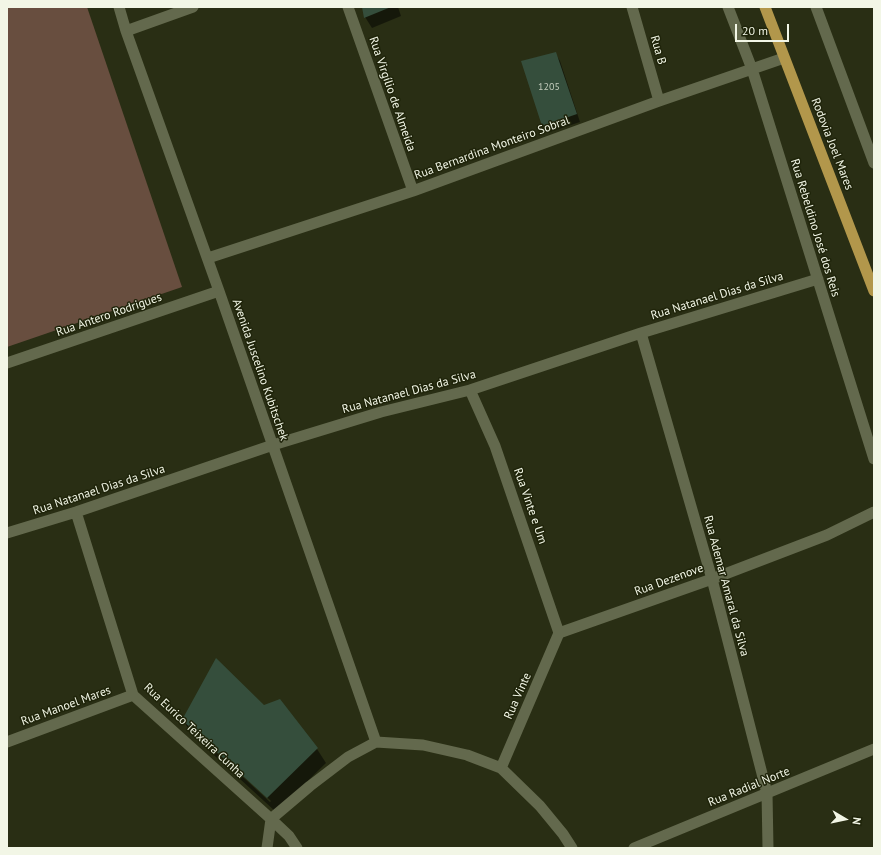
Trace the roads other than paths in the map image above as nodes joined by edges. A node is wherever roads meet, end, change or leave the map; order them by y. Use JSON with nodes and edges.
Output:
{"nodes":[{"id":1,"x":119,"y":7,"type":"edge"},
{"id":2,"x":193,"y":7,"type":"edge"},
{"id":3,"x":348,"y":7,"type":"edge"},
{"id":4,"x":632,"y":7,"type":"edge"},
{"id":5,"x":728,"y":7,"type":"edge"},
{"id":6,"x":765,"y":7,"type":"edge"},
{"id":7,"x":816,"y":7,"type":"edge"},
{"id":8,"x":126,"y":31,"type":"junction"},
{"id":9,"x":784,"y":58,"type":"junction"},
{"id":10,"x":752,"y":69,"type":"junction"},
{"id":11,"x":660,"y":101,"type":"junction"},
{"id":12,"x":874,"y":163,"type":"edge"},
{"id":13,"x":413,"y":190,"type":"junction"},
{"id":14,"x":208,"y":258,"type":"junction"},
{"id":15,"x":818,"y":279,"type":"junction"},
{"id":16,"x":219,"y":291,"type":"junction"},
{"id":17,"x":874,"y":291,"type":"edge"},
{"id":18,"x":642,"y":333,"type":"junction"},
{"id":19,"x":7,"y":363,"type":"edge"},
{"id":20,"x":470,"y":390,"type":"junction"},
{"id":21,"x":273,"y":445,"type":"junction"},
{"id":22,"x":874,"y":459,"type":"edge"},
{"id":23,"x":76,"y":512,"type":"junction"},
{"id":24,"x":874,"y":512,"type":"edge"},
{"id":25,"x":7,"y":533,"type":"edge"},
{"id":26,"x":712,"y":579,"type":"junction"},
{"id":27,"x":560,"y":633,"type":"junction"},
{"id":28,"x":133,"y":695,"type":"junction"},
{"id":29,"x":7,"y":742,"type":"edge"},
{"id":30,"x":376,"y":742,"type":"junction"},
{"id":31,"x":874,"y":749,"type":"edge"},
{"id":32,"x":501,"y":768,"type":"junction"},
{"id":33,"x":767,"y":793,"type":"junction"},
{"id":34,"x":271,"y":819,"type":"junction"},
{"id":35,"x":267,"y":848,"type":"edge"},
{"id":36,"x":297,"y":848,"type":"edge"},
{"id":37,"x":572,"y":848,"type":"edge"},
{"id":38,"x":634,"y":848,"type":"edge"},
{"id":39,"x":768,"y":848,"type":"edge"}],
"edges":[{"from":1,"to":8,"type":"street","name":"Avenida Juscelino Kubitschek"},
{"from":2,"to":8,"type":"street"},
{"from":3,"to":13,"type":"street","name":"Rua Virgílio de Almeida"},
{"from":4,"to":11,"type":"street","name":"Rua B"},
{"from":5,"to":10,"type":"street","name":"Rua Rebeldino José dos Reis"},
{"from":6,"to":9,"type":"main road","name":"Rodovia Joel Mares"},
{"from":7,"to":12,"type":"street"},
{"from":8,"to":14,"type":"street","name":"Avenida Juscelino Kubitschek"},
{"from":9,"to":10,"type":"street","name":"Rua Bernardina Monteiro Sobral"},
{"from":9,"to":17,"type":"main road","name":"Rodovia Joel Mares"},
{"from":10,"to":11,"type":"street","name":"Rua Bernardina Monteiro Sobral"},
{"from":10,"to":15,"type":"street","name":"Rua Rebeldino José dos Reis"},
{"from":11,"to":13,"type":"street","name":"Rua Bernardina Monteiro Sobral"},
{"from":13,"to":14,"type":"street","name":"Rua Bernardina Monteiro Sobral"},
{"from":14,"to":16,"type":"street","name":"Avenida Juscelino Kubitschek"},
{"from":15,"to":18,"type":"street","name":"Rua Natanael Dias da Silva"},
{"from":15,"to":22,"type":"street","name":"Rua Rebeldino José dos Reis"},
{"from":16,"to":19,"type":"street","name":"Rua Antero Rodrigues"},
{"from":16,"to":21,"type":"street","name":"Avenida Juscelino Kubitschek"},
{"from":18,"to":20,"type":"street","name":"Rua Natanael Dias da Silva"},
{"from":18,"to":26,"type":"street","name":"Rua Ademar Amaral da Silva"},
{"from":20,"to":21,"type":"street","name":"Rua Natanael Dias da Silva"},
{"from":20,"to":27,"type":"street","name":"Rua Vinte e Um"},
{"from":21,"to":23,"type":"street","name":"Rua Natanael Dias da Silva"},
{"from":21,"to":30,"type":"street","name":"Avenida Juscelino Kubitschek"},
{"from":23,"to":25,"type":"street","name":"Rua Natanael Dias da Silva"},
{"from":23,"to":28,"type":"street","name":"Rua Eurico Teixeira Cunha"},
{"from":24,"to":26,"type":"street","name":"Rua Dezenove"},
{"from":26,"to":27,"type":"street","name":"Rua Dezenove"},
{"from":26,"to":33,"type":"street","name":"Rua Ademar Amaral da Silva"},
{"from":27,"to":32,"type":"street","name":"Rua Vinte"},
{"from":28,"to":29,"type":"street","name":"Rua Manoel Mares"},
{"from":28,"to":34,"type":"street","name":"Rua Eurico Teixeira Cunha"},
{"from":30,"to":32,"type":"street"},
{"from":30,"to":34,"type":"street"},
{"from":31,"to":33,"type":"street","name":"Rua Radial Norte"},
{"from":32,"to":37,"type":"street"},
{"from":33,"to":38,"type":"street","name":"Rua Radial Norte"},
{"from":33,"to":39,"type":"street","name":"Rua Ademar Amaral da Silva"},
{"from":34,"to":35,"type":"street"},
{"from":34,"to":36,"type":"street","name":"Rua Eurico Teixeira Cunha"}]}
